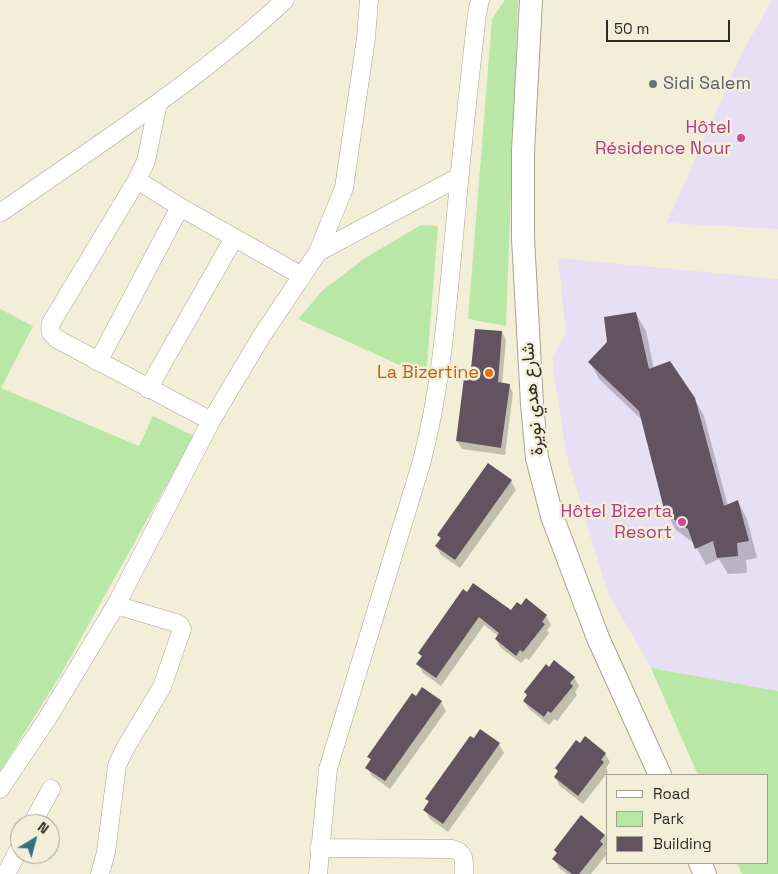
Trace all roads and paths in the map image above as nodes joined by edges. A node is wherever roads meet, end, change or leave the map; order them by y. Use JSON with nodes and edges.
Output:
{"nodes":[{"id":1,"x":285,"y":0,"type":"edge"},
{"id":2,"x":368,"y":0,"type":"edge"},
{"id":3,"x":480,"y":0,"type":"edge"},
{"id":4,"x":531,"y":0,"type":"edge"},
{"id":5,"x":158,"y":103,"type":"junction"},
{"id":6,"x":459,"y":177,"type":"junction"},
{"id":7,"x":137,"y":180,"type":"junction"},
{"id":8,"x":180,"y":207,"type":"junction"},
{"id":9,"x":0,"y":213,"type":"edge"},
{"id":10,"x":234,"y":238,"type":"junction"},
{"id":11,"x":318,"y":252,"type":"junction"},
{"id":12,"x":302,"y":276,"type":"junction"},
{"id":13,"x":98,"y":362,"type":"junction"},
{"id":14,"x":148,"y":389,"type":"junction"},
{"id":15,"x":211,"y":421,"type":"junction"},
{"id":16,"x":116,"y":605,"type":"junction"},
{"id":17,"x":660,"y":774,"type":"edge"},
{"id":18,"x":0,"y":789,"type":"edge"},
{"id":19,"x":51,"y":789,"type":"dead end"},
{"id":20,"x":37,"y":814,"type":"edge"},
{"id":21,"x":319,"y":848,"type":"junction"},
{"id":22,"x":100,"y":874,"type":"edge"},
{"id":23,"x":318,"y":874,"type":"edge"},
{"id":24,"x":464,"y":874,"type":"edge"}],
"edges":[{"from":1,"to":5,"type":"street"},
{"from":2,"to":11,"type":"street"},
{"from":3,"to":6,"type":"street"},
{"from":4,"to":17,"type":"main road","name":"شارع هدي نويرة"},
{"from":5,"to":7,"type":"street"},
{"from":5,"to":9,"type":"street"},
{"from":6,"to":11,"type":"street"},
{"from":6,"to":21,"type":"street"},
{"from":7,"to":8,"type":"street"},
{"from":7,"to":13,"type":"street"},
{"from":8,"to":10,"type":"street"},
{"from":8,"to":13,"type":"street"},
{"from":10,"to":12,"type":"street"},
{"from":10,"to":14,"type":"street"},
{"from":11,"to":12,"type":"street"},
{"from":12,"to":15,"type":"street"},
{"from":13,"to":14,"type":"street"},
{"from":14,"to":15,"type":"street"},
{"from":15,"to":16,"type":"street"},
{"from":16,"to":18,"type":"street"},
{"from":16,"to":22,"type":"street"},
{"from":19,"to":20,"type":"street"},
{"from":21,"to":23,"type":"street"},
{"from":21,"to":24,"type":"street"}]}
